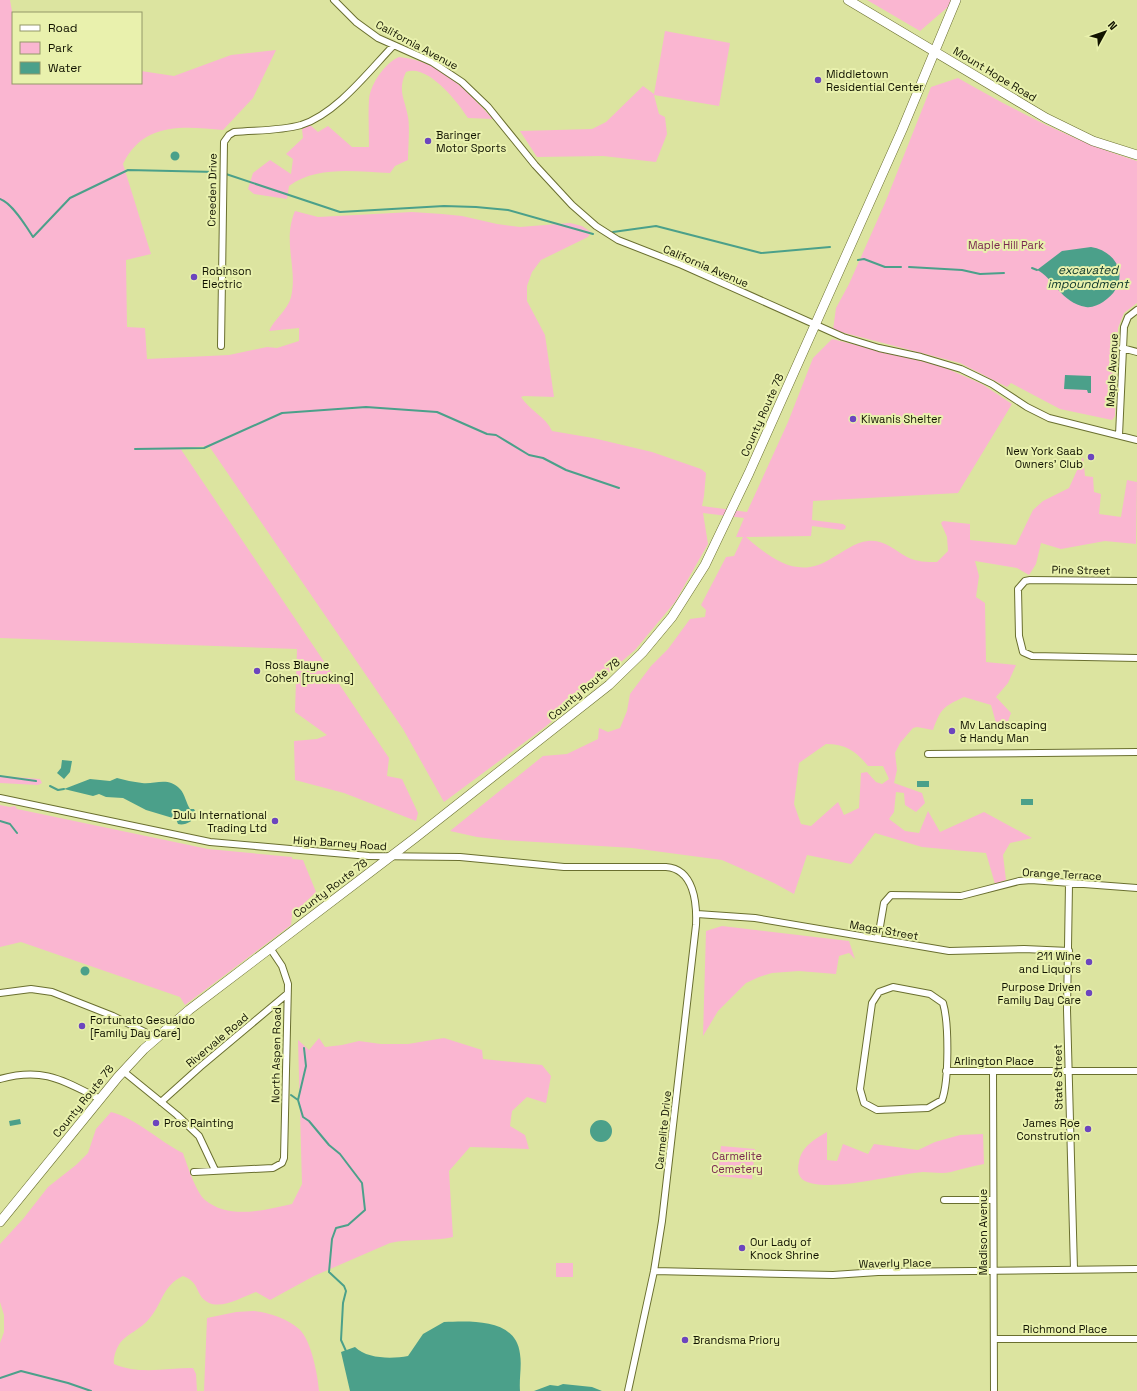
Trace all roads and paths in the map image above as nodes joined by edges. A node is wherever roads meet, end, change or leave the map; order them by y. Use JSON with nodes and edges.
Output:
{"nodes":[{"id":1,"x":334,"y":0,"type":"edge"},
{"id":2,"x":848,"y":0,"type":"edge"},
{"id":3,"x":956,"y":0,"type":"edge"},
{"id":4,"x":393,"y":46,"type":"junction"},
{"id":5,"x":935,"y":52,"type":"junction"},
{"id":6,"x":1137,"y":155,"type":"edge"},
{"id":7,"x":1137,"y":310,"type":"edge"},
{"id":8,"x":814,"y":326,"type":"junction"},
{"id":9,"x":221,"y":346,"type":"dead end"},
{"id":10,"x":1122,"y":348,"type":"junction"},
{"id":11,"x":1137,"y":352,"type":"edge"},
{"id":12,"x":1119,"y":435,"type":"junction"},
{"id":13,"x":1137,"y":440,"type":"edge"},
{"id":14,"x":1137,"y":581,"type":"edge"},
{"id":15,"x":1137,"y":658,"type":"edge"},
{"id":16,"x":1137,"y":752,"type":"edge"},
{"id":17,"x":928,"y":754,"type":"dead end"},
{"id":18,"x":0,"y":798,"type":"edge"},
{"id":19,"x":392,"y":856,"type":"junction"},
{"id":20,"x":682,"y":872,"type":"joint"},
{"id":21,"x":1069,"y":884,"type":"junction"},
{"id":22,"x":1137,"y":888,"type":"edge"},
{"id":23,"x":697,"y":914,"type":"junction"},
{"id":24,"x":878,"y":938,"type":"junction"},
{"id":25,"x":270,"y":948,"type":"junction"},
{"id":26,"x":1069,"y":951,"type":"junction"},
{"id":27,"x":0,"y":993,"type":"edge"},
{"id":28,"x":288,"y":994,"type":"junction"},
{"id":29,"x":157,"y":1038,"type":"junction"},
{"id":30,"x":123,"y":1071,"type":"junction"},
{"id":31,"x":946,"y":1071,"type":"junction"},
{"id":32,"x":1068,"y":1071,"type":"junction"},
{"id":33,"x":1137,"y":1071,"type":"edge"},
{"id":34,"x":993,"y":1072,"type":"junction"},
{"id":35,"x":0,"y":1079,"type":"edge"},
{"id":36,"x":100,"y":1099,"type":"junction"},
{"id":37,"x":161,"y":1102,"type":"junction"},
{"id":38,"x":215,"y":1170,"type":"junction"},
{"id":39,"x":194,"y":1172,"type":"dead end"},
{"id":40,"x":944,"y":1200,"type":"dead end"},
{"id":41,"x":993,"y":1200,"type":"junction"},
{"id":42,"x":0,"y":1222,"type":"edge"},
{"id":43,"x":1074,"y":1269,"type":"junction"},
{"id":44,"x":1137,"y":1270,"type":"edge"},
{"id":45,"x":654,"y":1271,"type":"junction"},
{"id":46,"x":993,"y":1271,"type":"junction"},
{"id":47,"x":994,"y":1339,"type":"junction"},
{"id":48,"x":1137,"y":1339,"type":"edge"},
{"id":49,"x":628,"y":1391,"type":"edge"},
{"id":50,"x":994,"y":1391,"type":"edge"}],
"edges":[{"from":1,"to":4,"type":"street","name":"California Avenue"},
{"from":2,"to":5,"type":"street","name":"Mount Hope Road"},
{"from":3,"to":5,"type":"street","name":"County Route 78"},
{"from":4,"to":8,"type":"street","name":"California Avenue"},
{"from":4,"to":9,"type":"street","name":"Creeden Drive"},
{"from":5,"to":6,"type":"street","name":"Mount Hope Road"},
{"from":5,"to":8,"type":"street","name":"County Route 78"},
{"from":7,"to":10,"type":"street","name":"Maple Avenue"},
{"from":8,"to":12,"type":"street","name":"California Avenue"},
{"from":8,"to":19,"type":"street","name":"County Route 78"},
{"from":10,"to":11,"type":"street"},
{"from":10,"to":12,"type":"street","name":"Maple Avenue"},
{"from":12,"to":13,"type":"street","name":"California Avenue"},
{"from":14,"to":15,"type":"street","name":"Pine Street"},
{"from":16,"to":17,"type":"street"},
{"from":18,"to":19,"type":"street","name":"High Barney Road"},
{"from":19,"to":20,"type":"street","name":"High Barney Road"},
{"from":19,"to":25,"type":"street","name":"County Route 78"},
{"from":20,"to":23,"type":"street","name":"Carmelite Drive"},
{"from":21,"to":22,"type":"street","name":"Orange Terrace"},
{"from":21,"to":24,"type":"street","name":"Orange Terrace"},
{"from":21,"to":26,"type":"street","name":"State Street"},
{"from":23,"to":24,"type":"street","name":"Magar Street"},
{"from":23,"to":45,"type":"street","name":"Carmelite Drive"},
{"from":24,"to":26,"type":"street","name":"Magar Street"},
{"from":25,"to":28,"type":"street","name":"North Aspen Road"},
{"from":25,"to":29,"type":"street","name":"County Route 78"},
{"from":26,"to":32,"type":"street","name":"State Street"},
{"from":27,"to":29,"type":"street"},
{"from":28,"to":37,"type":"street","name":"Rivervale Road"},
{"from":28,"to":38,"type":"street","name":"North Aspen Road"},
{"from":29,"to":30,"type":"street","name":"County Route 78"},
{"from":30,"to":36,"type":"street","name":"County Route 78"},
{"from":30,"to":37,"type":"street"},
{"from":31,"to":31,"type":"street"},
{"from":31,"to":34,"type":"street","name":"Arlington Place"},
{"from":32,"to":33,"type":"street","name":"Arlington Place"},
{"from":32,"to":34,"type":"street","name":"Arlington Place"},
{"from":32,"to":43,"type":"street","name":"State Street"},
{"from":34,"to":41,"type":"street","name":"Madison Avenue"},
{"from":35,"to":36,"type":"street"},
{"from":36,"to":42,"type":"street","name":"County Route 78"},
{"from":37,"to":38,"type":"street"},
{"from":38,"to":39,"type":"street"},
{"from":40,"to":41,"type":"street"},
{"from":41,"to":46,"type":"street","name":"Madison Avenue"},
{"from":43,"to":44,"type":"street","name":"Waverly Place"},
{"from":43,"to":46,"type":"street","name":"Waverly Place"},
{"from":45,"to":46,"type":"street","name":"Waverly Place"},
{"from":45,"to":49,"type":"street","name":"Carmelite Drive"},
{"from":46,"to":47,"type":"street","name":"Madison Avenue"},
{"from":47,"to":48,"type":"street","name":"Richmond Place"},
{"from":47,"to":50,"type":"street","name":"Madison Avenue"}]}
